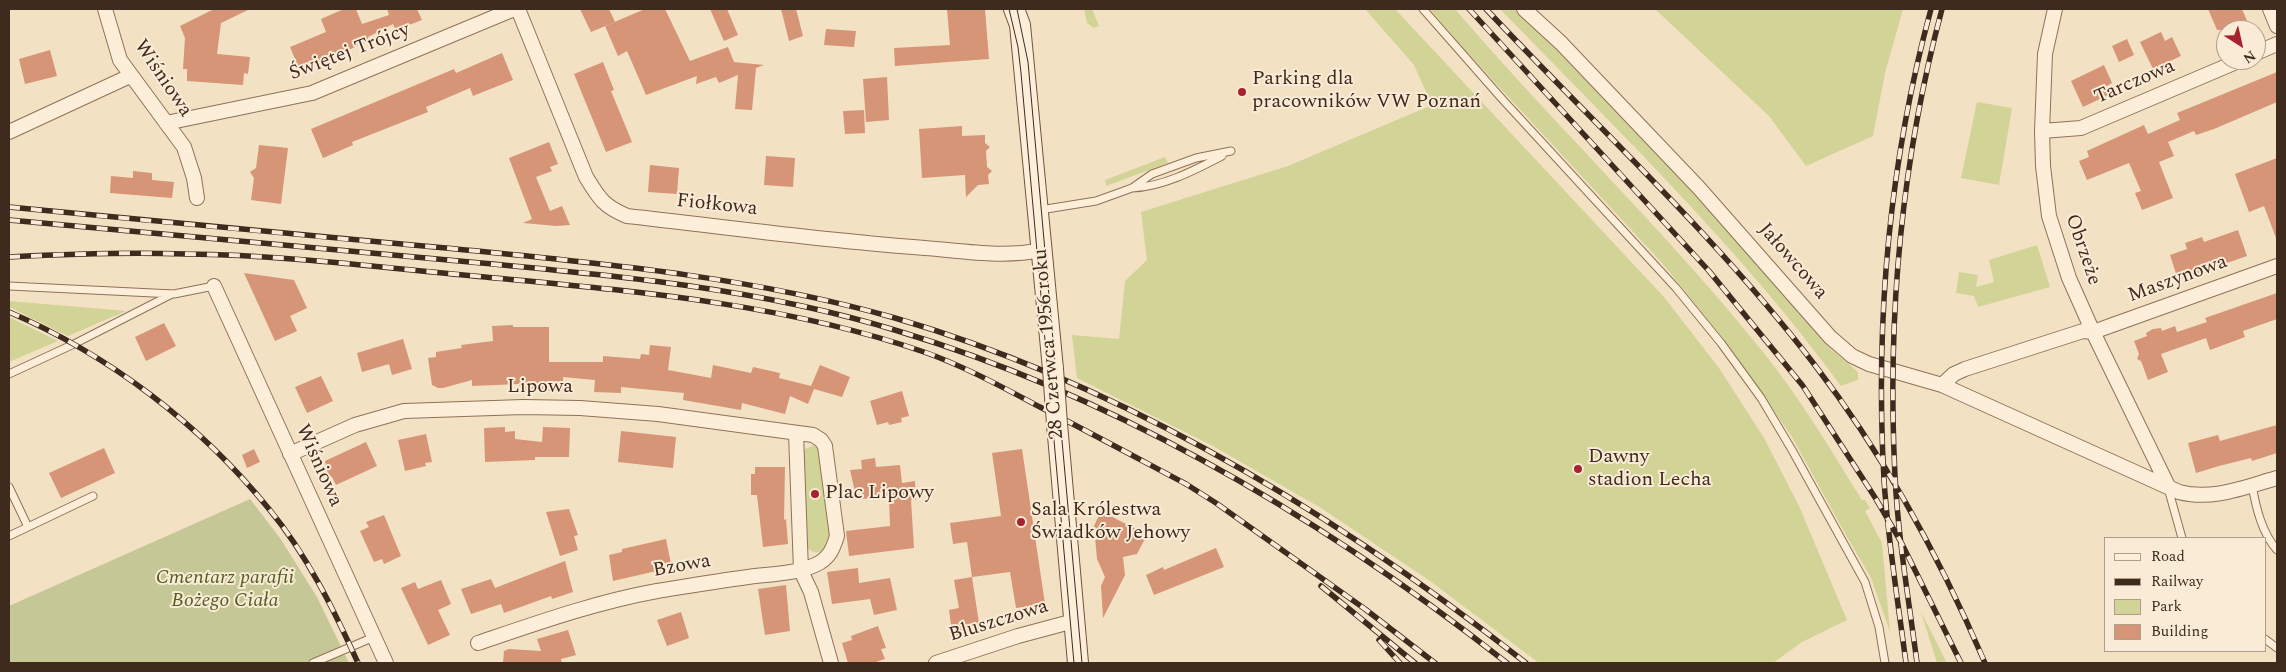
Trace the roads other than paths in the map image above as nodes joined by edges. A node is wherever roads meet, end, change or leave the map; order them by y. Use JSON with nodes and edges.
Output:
{"nodes":[{"id":1,"x":105,"y":9,"type":"edge"},
{"id":2,"x":516,"y":9,"type":"edge"},
{"id":3,"x":1423,"y":9,"type":"edge"},
{"id":4,"x":1524,"y":9,"type":"edge"},
{"id":5,"x":2055,"y":9,"type":"edge"},
{"id":6,"x":2270,"y":9,"type":"edge"},
{"id":7,"x":1019,"y":14,"type":"edge"},
{"id":8,"x":2277,"y":26,"type":"edge"},
{"id":9,"x":2217,"y":70,"type":"edge"},
{"id":10,"x":130,"y":76,"type":"junction"},
{"id":11,"x":166,"y":123,"type":"junction"},
{"id":12,"x":2042,"y":130,"type":"junction"},
{"id":13,"x":9,"y":132,"type":"edge"},
{"id":14,"x":1132,"y":188,"type":"junction"},
{"id":15,"x":197,"y":198,"type":"dead end"},
{"id":16,"x":1038,"y":211,"type":"junction"},
{"id":17,"x":1042,"y":250,"type":"junction"},
{"id":18,"x":2277,"y":266,"type":"edge"},
{"id":19,"x":9,"y":286,"type":"edge"},
{"id":20,"x":214,"y":286,"type":"joint"},
{"id":21,"x":174,"y":294,"type":"junction"},
{"id":22,"x":2093,"y":332,"type":"junction"},
{"id":23,"x":9,"y":374,"type":"edge"},
{"id":24,"x":1942,"y":385,"type":"junction"},
{"id":25,"x":796,"y":434,"type":"junction"},
{"id":26,"x":290,"y":454,"type":"junction"},
{"id":27,"x":2277,"y":478,"type":"edge"},
{"id":28,"x":2252,"y":485,"type":"junction"},
{"id":29,"x":2168,"y":486,"type":"junction"},
{"id":30,"x":9,"y":487,"type":"edge"},
{"id":31,"x":93,"y":496,"type":"dead end"},
{"id":32,"x":28,"y":527,"type":"junction"},
{"id":33,"x":9,"y":536,"type":"edge"},
{"id":34,"x":2182,"y":537,"type":"edge"},
{"id":35,"x":2277,"y":550,"type":"edge"},
{"id":36,"x":801,"y":570,"type":"junction"},
{"id":37,"x":1074,"y":621,"type":"junction"},
{"id":38,"x":374,"y":637,"type":"junction"},
{"id":39,"x":2266,"y":639,"type":"edge"},
{"id":40,"x":478,"y":643,"type":"dead end"},
{"id":41,"x":2277,"y":648,"type":"edge"},
{"id":42,"x":313,"y":663,"type":"edge"},
{"id":43,"x":386,"y":663,"type":"edge"},
{"id":44,"x":831,"y":663,"type":"edge"},
{"id":45,"x":936,"y":663,"type":"edge"},
{"id":46,"x":1078,"y":663,"type":"edge"},
{"id":47,"x":1885,"y":663,"type":"edge"}],
"edges":[{"from":1,"to":10,"type":"street","name":"Wiśniowa"},
{"from":2,"to":11,"type":"street","name":"Świętej Trójcy"},
{"from":2,"to":17,"type":"street","name":"Fiołkowa"},
{"from":3,"to":47,"type":"lane"},
{"from":4,"to":24,"type":"street","name":"Jałowcowa"},
{"from":5,"to":12,"type":"street","name":"Obrzeże"},
{"from":6,"to":8,"type":"street"},
{"from":7,"to":16,"type":"street","name":"28 Czerwca 1956 roku"},
{"from":9,"to":12,"type":"street","name":"Tarczowa"},
{"from":10,"to":11,"type":"street","name":"Wiśniowa"},
{"from":10,"to":13,"type":"street"},
{"from":11,"to":15,"type":"street","name":"Wiśniowa"},
{"from":12,"to":22,"type":"street","name":"Obrzeże"},
{"from":14,"to":14,"type":"lane"},
{"from":14,"to":16,"type":"lane"},
{"from":16,"to":17,"type":"street","name":"28 Czerwca 1956 roku"},
{"from":17,"to":37,"type":"street","name":"28 Czerwca 1956 roku","bridge":true},
{"from":18,"to":22,"type":"street","name":"Maszynowa"},
{"from":19,"to":21,"type":"lane"},
{"from":20,"to":21,"type":"lane"},
{"from":20,"to":26,"type":"street","name":"Wiśniowa"},
{"from":21,"to":23,"type":"lane"},
{"from":22,"to":24,"type":"street"},
{"from":22,"to":29,"type":"street","name":"Obrzeże"},
{"from":24,"to":29,"type":"street","name":"Jałowcowa"},
{"from":25,"to":26,"type":"street","name":"Lipowa"},
{"from":25,"to":36,"type":"street"},
{"from":25,"to":36,"type":"street"},
{"from":26,"to":38,"type":"street","name":"Wiśniowa"},
{"from":27,"to":28,"type":"street","name":"Jałowcowa"},
{"from":28,"to":29,"type":"street","name":"Jałowcowa"},
{"from":28,"to":35,"type":"lane"},
{"from":29,"to":34,"type":"lane"},
{"from":30,"to":32,"type":"lane"},
{"from":31,"to":32,"type":"lane"},
{"from":32,"to":33,"type":"lane"},
{"from":36,"to":40,"type":"street","name":"Bzowa"},
{"from":36,"to":44,"type":"street"},
{"from":37,"to":45,"type":"street","name":"Bluszczowa"},
{"from":37,"to":46,"type":"street","name":"28 Czerwca 1956 roku"},
{"from":38,"to":42,"type":"lane"},
{"from":38,"to":43,"type":"street","name":"Wiśniowa"},
{"from":39,"to":41,"type":"lane"}]}
